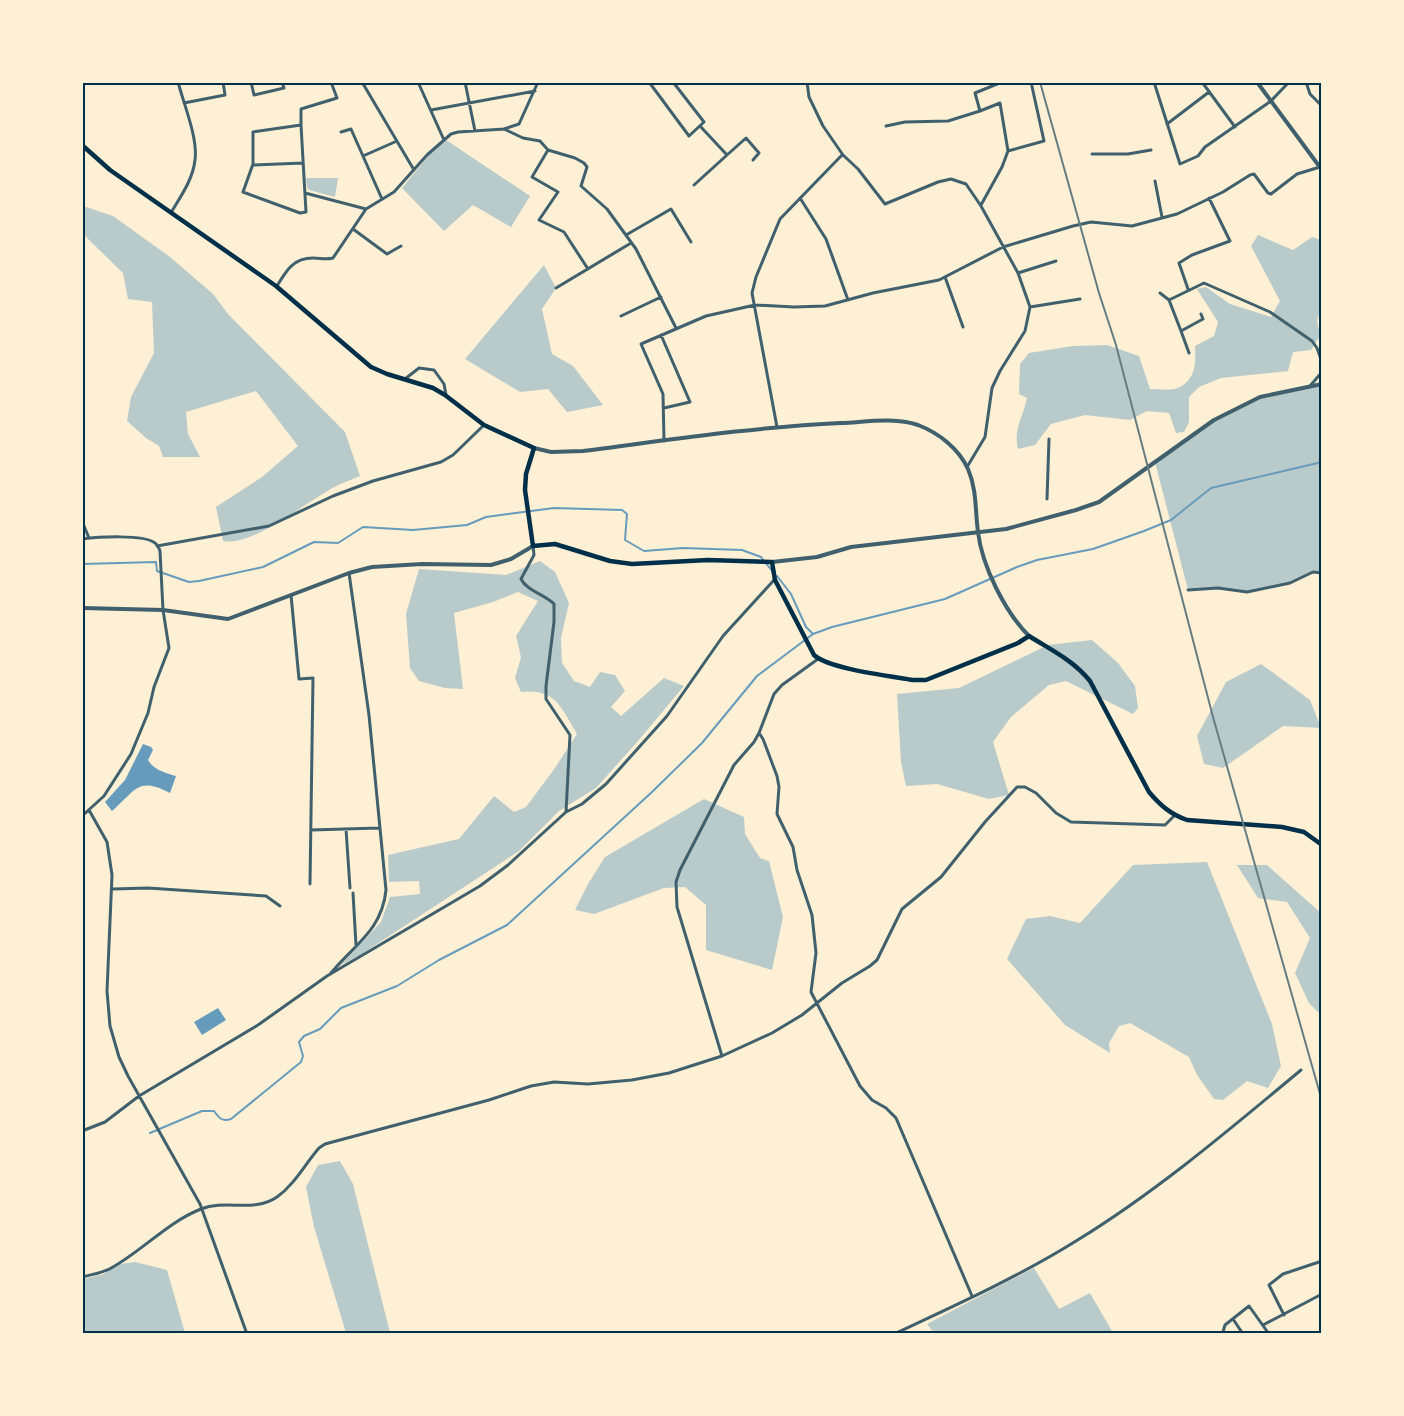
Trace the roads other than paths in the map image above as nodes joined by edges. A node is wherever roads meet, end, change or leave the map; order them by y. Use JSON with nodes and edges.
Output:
{"nodes":[{"id":1,"x":178,"y":82,"type":"edge"},
{"id":2,"x":223,"y":82,"type":"edge"},
{"id":3,"x":251,"y":82,"type":"edge"},
{"id":4,"x":282,"y":82,"type":"edge"},
{"id":5,"x":331,"y":82,"type":"edge"},
{"id":6,"x":362,"y":82,"type":"edge"},
{"id":7,"x":417,"y":82,"type":"edge"},
{"id":8,"x":465,"y":82,"type":"edge"},
{"id":9,"x":538,"y":82,"type":"edge"},
{"id":10,"x":649,"y":82,"type":"edge"},
{"id":11,"x":673,"y":82,"type":"edge"},
{"id":12,"x":807,"y":82,"type":"edge"},
{"id":13,"x":1002,"y":82,"type":"edge"},
{"id":14,"x":1031,"y":82,"type":"edge"},
{"id":15,"x":1154,"y":82,"type":"edge"},
{"id":16,"x":1202,"y":82,"type":"edge"},
{"id":17,"x":1257,"y":82,"type":"edge"},
{"id":18,"x":1288,"y":82,"type":"edge"},
{"id":19,"x":1306,"y":82,"type":"edge"},
{"id":20,"x":535,"y":91,"type":"junction"},
{"id":21,"x":1209,"y":92,"type":"junction"},
{"id":22,"x":1271,"y":101,"type":"junction"},
{"id":23,"x":184,"y":103,"type":"junction"},
{"id":24,"x":469,"y":103,"type":"junction"},
{"id":25,"x":1322,"y":106,"type":"edge"},
{"id":26,"x":431,"y":110,"type":"junction"},
{"id":27,"x":980,"y":111,"type":"junction"},
{"id":28,"x":1167,"y":124,"type":"junction"},
{"id":29,"x":301,"y":125,"type":"junction"},
{"id":30,"x":700,"y":126,"type":"junction"},
{"id":31,"x":886,"y":126,"type":"dead end"},
{"id":32,"x":1235,"y":127,"type":"junction"},
{"id":33,"x":504,"y":129,"type":"junction"},
{"id":34,"x":475,"y":131,"type":"junction"},
{"id":35,"x":341,"y":132,"type":"dead end"},
{"id":36,"x":444,"y":140,"type":"junction"},
{"id":37,"x":398,"y":141,"type":"junction"},
{"id":38,"x":82,"y":146,"type":"edge"},
{"id":39,"x":548,"y":150,"type":"junction"},
{"id":40,"x":1151,"y":150,"type":"dead end"},
{"id":41,"x":1008,"y":151,"type":"junction"},
{"id":42,"x":1092,"y":154,"type":"dead end"},
{"id":43,"x":727,"y":155,"type":"junction"},
{"id":44,"x":843,"y":155,"type":"junction"},
{"id":45,"x":363,"y":156,"type":"junction"},
{"id":46,"x":753,"y":160,"type":"dead end"},
{"id":47,"x":303,"y":163,"type":"junction"},
{"id":48,"x":253,"y":165,"type":"junction"},
{"id":49,"x":1321,"y":168,"type":"edge"},
{"id":50,"x":414,"y":170,"type":"junction"},
{"id":51,"x":1155,"y":181,"type":"dead end"},
{"id":52,"x":694,"y":185,"type":"dead end"},
{"id":53,"x":305,"y":193,"type":"junction"},
{"id":54,"x":800,"y":198,"type":"junction"},
{"id":55,"x":1209,"y":198,"type":"junction"},
{"id":56,"x":382,"y":199,"type":"junction"},
{"id":57,"x":981,"y":206,"type":"junction"},
{"id":58,"x":366,"y":209,"type":"junction"},
{"id":59,"x":172,"y":211,"type":"junction"},
{"id":60,"x":1161,"y":217,"type":"junction"},
{"id":61,"x":353,"y":229,"type":"junction"},
{"id":62,"x":626,"y":235,"type":"junction"},
{"id":63,"x":691,"y":242,"type":"dead end"},
{"id":64,"x":631,"y":243,"type":"junction"},
{"id":65,"x":401,"y":246,"type":"dead end"},
{"id":66,"x":1003,"y":247,"type":"junction"},
{"id":67,"x":1056,"y":261,"type":"dead end"},
{"id":68,"x":588,"y":269,"type":"junction"},
{"id":69,"x":1018,"y":273,"type":"junction"},
{"id":70,"x":945,"y":277,"type":"junction"},
{"id":71,"x":276,"y":286,"type":"junction"},
{"id":72,"x":556,"y":288,"type":"dead end"},
{"id":73,"x":1188,"y":290,"type":"junction"},
{"id":74,"x":1160,"y":293,"type":"dead end"},
{"id":75,"x":661,"y":297,"type":"junction"},
{"id":76,"x":1080,"y":299,"type":"dead end"},
{"id":77,"x":848,"y":300,"type":"junction"},
{"id":78,"x":1169,"y":300,"type":"junction"},
{"id":79,"x":755,"y":305,"type":"junction"},
{"id":80,"x":1030,"y":307,"type":"junction"},
{"id":81,"x":1201,"y":314,"type":"dead end"},
{"id":82,"x":621,"y":316,"type":"dead end"},
{"id":83,"x":963,"y":327,"type":"dead end"},
{"id":84,"x":676,"y":328,"type":"junction"},
{"id":85,"x":1181,"y":331,"type":"junction"},
{"id":86,"x":661,"y":335,"type":"junction"},
{"id":87,"x":1189,"y":352,"type":"dead end"},
{"id":88,"x":1322,"y":362,"type":"edge"},
{"id":89,"x":1322,"y":372,"type":"edge"},
{"id":90,"x":405,"y":380,"type":"junction"},
{"id":91,"x":1322,"y":384,"type":"edge"},
{"id":92,"x":1310,"y":386,"type":"junction"},
{"id":93,"x":447,"y":396,"type":"junction"},
{"id":94,"x":664,"y":408,"type":"junction"},
{"id":95,"x":484,"y":425,"type":"junction"},
{"id":96,"x":777,"y":427,"type":"junction"},
{"id":97,"x":1049,"y":439,"type":"dead end"},
{"id":98,"x":664,"y":441,"type":"junction"},
{"id":99,"x":534,"y":448,"type":"junction"},
{"id":100,"x":967,"y":467,"type":"junction"},
{"id":101,"x":1047,"y":499,"type":"dead end"},
{"id":102,"x":82,"y":521,"type":"edge"},
{"id":103,"x":978,"y":533,"type":"junction"},
{"id":104,"x":89,"y":538,"type":"junction"},
{"id":105,"x":82,"y":539,"type":"edge"},
{"id":106,"x":158,"y":546,"type":"junction"},
{"id":107,"x":533,"y":546,"type":"junction"},
{"id":108,"x":772,"y":562,"type":"junction"},
{"id":109,"x":349,"y":573,"type":"junction"},
{"id":110,"x":1322,"y":573,"type":"edge"},
{"id":111,"x":775,"y":579,"type":"junction"},
{"id":112,"x":1188,"y":590,"type":"dead end"},
{"id":113,"x":291,"y":594,"type":"junction"},
{"id":114,"x":82,"y":608,"type":"edge"},
{"id":115,"x":163,"y":610,"type":"junction"},
{"id":116,"x":1029,"y":636,"type":"junction"},
{"id":117,"x":818,"y":659,"type":"junction"},
{"id":118,"x":759,"y":733,"type":"junction"},
{"id":119,"x":89,"y":810,"type":"junction"},
{"id":120,"x":566,"y":812,"type":"junction"},
{"id":121,"x":82,"y":816,"type":"edge"},
{"id":122,"x":1173,"y":816,"type":"junction"},
{"id":123,"x":379,"y":828,"type":"junction"},
{"id":124,"x":346,"y":829,"type":"junction"},
{"id":125,"x":311,"y":830,"type":"junction"},
{"id":126,"x":1322,"y":845,"type":"edge"},
{"id":127,"x":310,"y":884,"type":"dead end"},
{"id":128,"x":350,"y":888,"type":"dead end"},
{"id":129,"x":113,"y":889,"type":"junction"},
{"id":130,"x":353,"y":893,"type":"dead end"},
{"id":131,"x":280,"y":906,"type":"dead end"},
{"id":132,"x":356,"y":945,"type":"junction"},
{"id":133,"x":327,"y":976,"type":"junction"},
{"id":134,"x":817,"y":1002,"type":"junction"},
{"id":135,"x":722,"y":1056,"type":"junction"},
{"id":136,"x":1301,"y":1070,"type":"dead end"},
{"id":137,"x":139,"y":1096,"type":"junction"},
{"id":138,"x":82,"y":1131,"type":"edge"},
{"id":139,"x":201,"y":1209,"type":"junction"},
{"id":140,"x":1322,"y":1261,"type":"edge"},
{"id":141,"x":82,"y":1277,"type":"edge"},
{"id":142,"x":1322,"y":1294,"type":"edge"},
{"id":143,"x":972,"y":1296,"type":"junction"},
{"id":144,"x":1284,"y":1315,"type":"junction"},
{"id":145,"x":1233,"y":1319,"type":"junction"},
{"id":146,"x":1263,"y":1326,"type":"junction"},
{"id":147,"x":247,"y":1334,"type":"edge"},
{"id":148,"x":894,"y":1334,"type":"edge"},
{"id":149,"x":1220,"y":1334,"type":"edge"},
{"id":150,"x":1243,"y":1334,"type":"edge"},
{"id":151,"x":1269,"y":1334,"type":"edge"}],
"edges":[{"from":1,"to":23,"type":"street"},
{"from":2,"to":23,"type":"street"},
{"from":3,"to":4,"type":"street"},
{"from":5,"to":29,"type":"street"},
{"from":6,"to":37,"type":"street"},
{"from":7,"to":26,"type":"street"},
{"from":8,"to":24,"type":"street"},
{"from":9,"to":20,"type":"street"},
{"from":10,"to":30,"type":"street"},
{"from":11,"to":30,"type":"street"},
{"from":12,"to":44,"type":"street"},
{"from":13,"to":27,"type":"street"},
{"from":14,"to":41,"type":"street"},
{"from":15,"to":28,"type":"street"},
{"from":16,"to":21,"type":"street"},
{"from":17,"to":22,"type":"street"},
{"from":18,"to":22,"type":"street"},
{"from":19,"to":25,"type":"street"},
{"from":20,"to":24,"type":"street"},
{"from":20,"to":33,"type":"street"},
{"from":21,"to":28,"type":"street"},
{"from":21,"to":32,"type":"street"},
{"from":22,"to":32,"type":"street"},
{"from":22,"to":49,"type":"street"},
{"from":23,"to":59,"type":"street"},
{"from":24,"to":26,"type":"street"},
{"from":24,"to":34,"type":"street"},
{"from":26,"to":36,"type":"street"},
{"from":27,"to":31,"type":"street"},
{"from":27,"to":41,"type":"street"},
{"from":28,"to":32,"type":"street"},
{"from":29,"to":47,"type":"street"},
{"from":29,"to":48,"type":"street"},
{"from":30,"to":43,"type":"street"},
{"from":33,"to":34,"type":"street"},
{"from":33,"to":39,"type":"street"},
{"from":34,"to":36,"type":"street"},
{"from":35,"to":45,"type":"street"},
{"from":36,"to":50,"type":"street"},
{"from":37,"to":45,"type":"street"},
{"from":37,"to":50,"type":"street"},
{"from":38,"to":59,"type":"main road"},
{"from":39,"to":62,"type":"street"},
{"from":39,"to":68,"type":"street"},
{"from":40,"to":42,"type":"street"},
{"from":41,"to":57,"type":"street"},
{"from":43,"to":46,"type":"street"},
{"from":43,"to":52,"type":"street"},
{"from":44,"to":54,"type":"street"},
{"from":44,"to":57,"type":"street"},
{"from":45,"to":56,"type":"street"},
{"from":47,"to":48,"type":"street"},
{"from":47,"to":53,"type":"street"},
{"from":48,"to":53,"type":"street"},
{"from":49,"to":55,"type":"street"},
{"from":50,"to":56,"type":"street"},
{"from":51,"to":60,"type":"street"},
{"from":53,"to":58,"type":"street"},
{"from":54,"to":77,"type":"street"},
{"from":54,"to":79,"type":"street"},
{"from":55,"to":60,"type":"street"},
{"from":55,"to":73,"type":"street"},
{"from":56,"to":58,"type":"street"},
{"from":57,"to":66,"type":"street"},
{"from":58,"to":61,"type":"street"},
{"from":59,"to":71,"type":"main road"},
{"from":60,"to":66,"type":"street"},
{"from":61,"to":65,"type":"street"},
{"from":61,"to":71,"type":"street"},
{"from":62,"to":63,"type":"street"},
{"from":62,"to":64,"type":"street"},
{"from":64,"to":68,"type":"street"},
{"from":64,"to":75,"type":"street"},
{"from":66,"to":69,"type":"street"},
{"from":66,"to":70,"type":"street"},
{"from":67,"to":69,"type":"street"},
{"from":68,"to":72,"type":"street"},
{"from":69,"to":80,"type":"street"},
{"from":70,"to":77,"type":"street"},
{"from":70,"to":83,"type":"street"},
{"from":71,"to":90,"type":"main road"},
{"from":73,"to":78,"type":"street"},
{"from":73,"to":88,"type":"street"},
{"from":74,"to":78,"type":"street"},
{"from":75,"to":82,"type":"street"},
{"from":75,"to":84,"type":"street"},
{"from":76,"to":80,"type":"street"},
{"from":77,"to":79,"type":"street"},
{"from":78,"to":85,"type":"street"},
{"from":79,"to":84,"type":"street"},
{"from":79,"to":96,"type":"street"},
{"from":80,"to":100,"type":"street"},
{"from":81,"to":85,"type":"street"},
{"from":84,"to":86,"type":"street"},
{"from":85,"to":87,"type":"street"},
{"from":86,"to":94,"type":"street"},
{"from":86,"to":94,"type":"street"},
{"from":89,"to":92,"type":"street"},
{"from":90,"to":93,"type":"main road"},
{"from":90,"to":93,"type":"street"},
{"from":91,"to":92,"type":"street"},
{"from":92,"to":103,"type":"street"},
{"from":93,"to":95,"type":"main road"},
{"from":94,"to":98,"type":"street"},
{"from":95,"to":99,"type":"main road"},
{"from":95,"to":106,"type":"street"},
{"from":96,"to":98,"type":"street"},
{"from":96,"to":100,"type":"street"},
{"from":97,"to":101,"type":"street"},
{"from":98,"to":99,"type":"street"},
{"from":99,"to":107,"type":"main road"},
{"from":100,"to":103,"type":"street"},
{"from":102,"to":104,"type":"street"},
{"from":103,"to":108,"type":"street"},
{"from":103,"to":116,"type":"street"},
{"from":104,"to":105,"type":"street"},
{"from":104,"to":106,"type":"street"},
{"from":106,"to":115,"type":"street"},
{"from":107,"to":108,"type":"main road"},
{"from":107,"to":109,"type":"street"},
{"from":107,"to":120,"type":"street"},
{"from":108,"to":111,"type":"main road"},
{"from":109,"to":113,"type":"street"},
{"from":109,"to":123,"type":"street"},
{"from":110,"to":112,"type":"street"},
{"from":111,"to":117,"type":"main road"},
{"from":111,"to":120,"type":"street"},
{"from":113,"to":115,"type":"street"},
{"from":113,"to":125,"type":"street"},
{"from":114,"to":115,"type":"street"},
{"from":115,"to":119,"type":"street"},
{"from":116,"to":117,"type":"main road"},
{"from":116,"to":122,"type":"main road"},
{"from":117,"to":118,"type":"street"},
{"from":118,"to":134,"type":"street"},
{"from":118,"to":135,"type":"street"},
{"from":119,"to":121,"type":"street"},
{"from":119,"to":129,"type":"street"},
{"from":120,"to":133,"type":"street"},
{"from":122,"to":126,"type":"main road"},
{"from":122,"to":134,"type":"street"},
{"from":123,"to":124,"type":"street"},
{"from":123,"to":132,"type":"street"},
{"from":124,"to":125,"type":"street"},
{"from":124,"to":128,"type":"street"},
{"from":125,"to":127,"type":"street"},
{"from":129,"to":131,"type":"street"},
{"from":129,"to":137,"type":"street"},
{"from":130,"to":132,"type":"street"},
{"from":132,"to":133,"type":"street"},
{"from":133,"to":137,"type":"street"},
{"from":134,"to":135,"type":"street"},
{"from":134,"to":143,"type":"street"},
{"from":135,"to":139,"type":"street"},
{"from":136,"to":143,"type":"street"},
{"from":137,"to":138,"type":"street"},
{"from":137,"to":139,"type":"street"},
{"from":139,"to":141,"type":"street"},
{"from":139,"to":147,"type":"street"},
{"from":140,"to":144,"type":"street"},
{"from":142,"to":144,"type":"street"},
{"from":143,"to":148,"type":"street"},
{"from":144,"to":146,"type":"street"},
{"from":145,"to":146,"type":"street"},
{"from":145,"to":149,"type":"street"},
{"from":145,"to":150,"type":"street"},
{"from":146,"to":151,"type":"street"}]}
